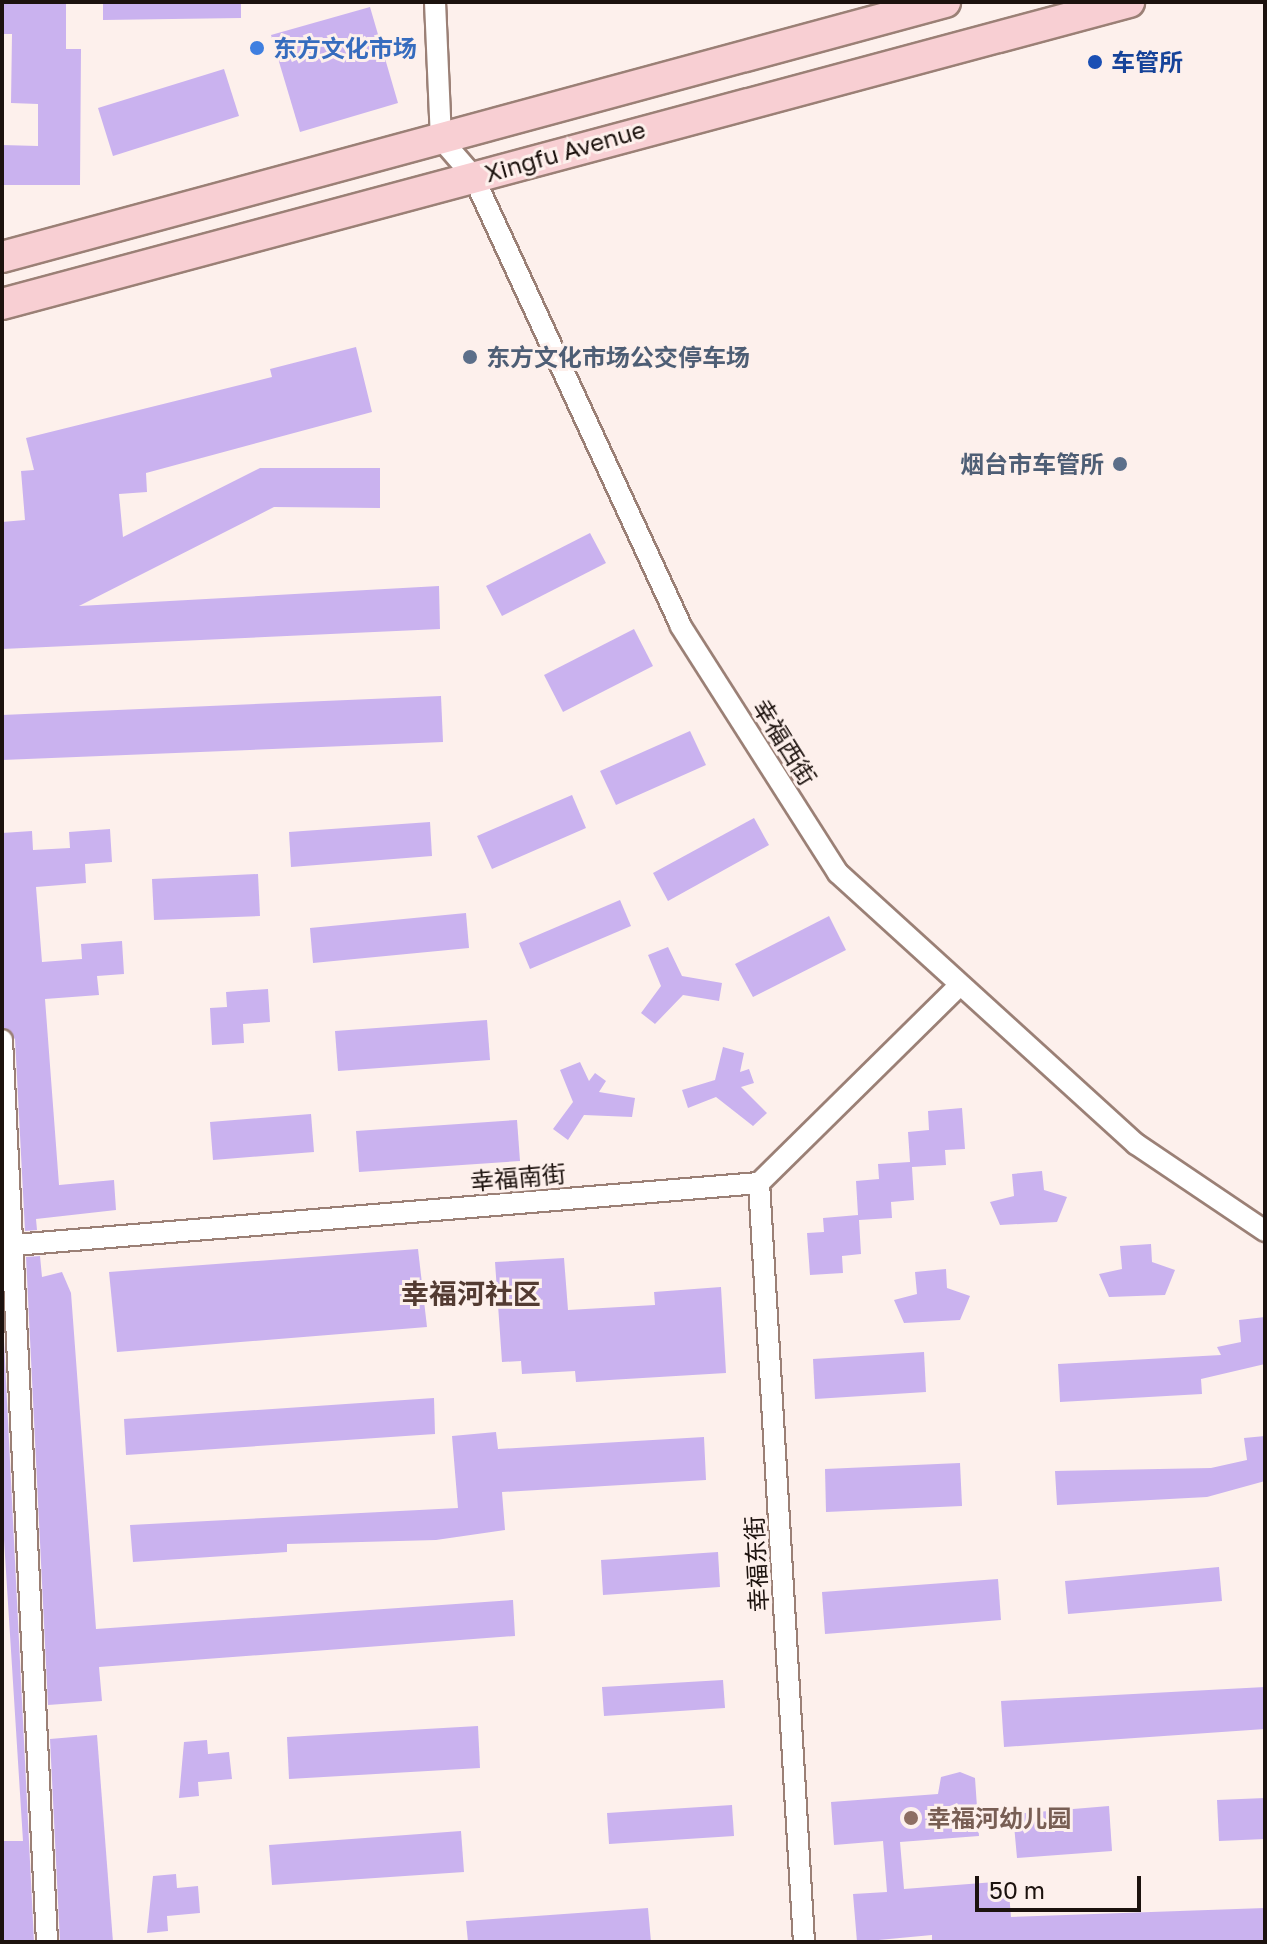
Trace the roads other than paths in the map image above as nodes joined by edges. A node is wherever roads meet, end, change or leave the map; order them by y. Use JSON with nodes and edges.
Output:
{"nodes":[{"id":1,"x":435,"y":2,"type":"edge"},
{"id":2,"x":945,"y":2,"type":"edge"},
{"id":3,"x":1129,"y":2,"type":"edge"},
{"id":4,"x":441,"y":139,"type":"junction"},
{"id":5,"x":473,"y":176,"type":"junction"},
{"id":6,"x":2,"y":257,"type":"edge"},
{"id":7,"x":2,"y":304,"type":"edge"},
{"id":8,"x":958,"y":987,"type":"junction"},
{"id":9,"x":2,"y":1040,"type":"edge"},
{"id":10,"x":759,"y":1183,"type":"junction"},
{"id":11,"x":1265,"y":1231,"type":"edge"},
{"id":12,"x":2,"y":1246,"type":"edge"},
{"id":13,"x":47,"y":1942,"type":"edge"},
{"id":14,"x":804,"y":1942,"type":"edge"}],
"edges":[{"from":1,"to":4,"type":"street"},
{"from":2,"to":4,"type":"main road","name":"Xingfu Avenue"},
{"from":3,"to":5,"type":"main road","name":"Xingfu Avenue"},
{"from":4,"to":5,"type":"street","name":"幸福西街"},
{"from":4,"to":6,"type":"main road","name":"Xingfu Avenue"},
{"from":5,"to":7,"type":"main road","name":"Xingfu Avenue"},
{"from":5,"to":8,"type":"street","name":"幸福西街"},
{"from":8,"to":10,"type":"street"},
{"from":8,"to":11,"type":"street","name":"幸福西街"},
{"from":9,"to":13,"type":"street"},
{"from":10,"to":12,"type":"street","name":"幸福南街"},
{"from":10,"to":14,"type":"street","name":"幸福东街"}]}
